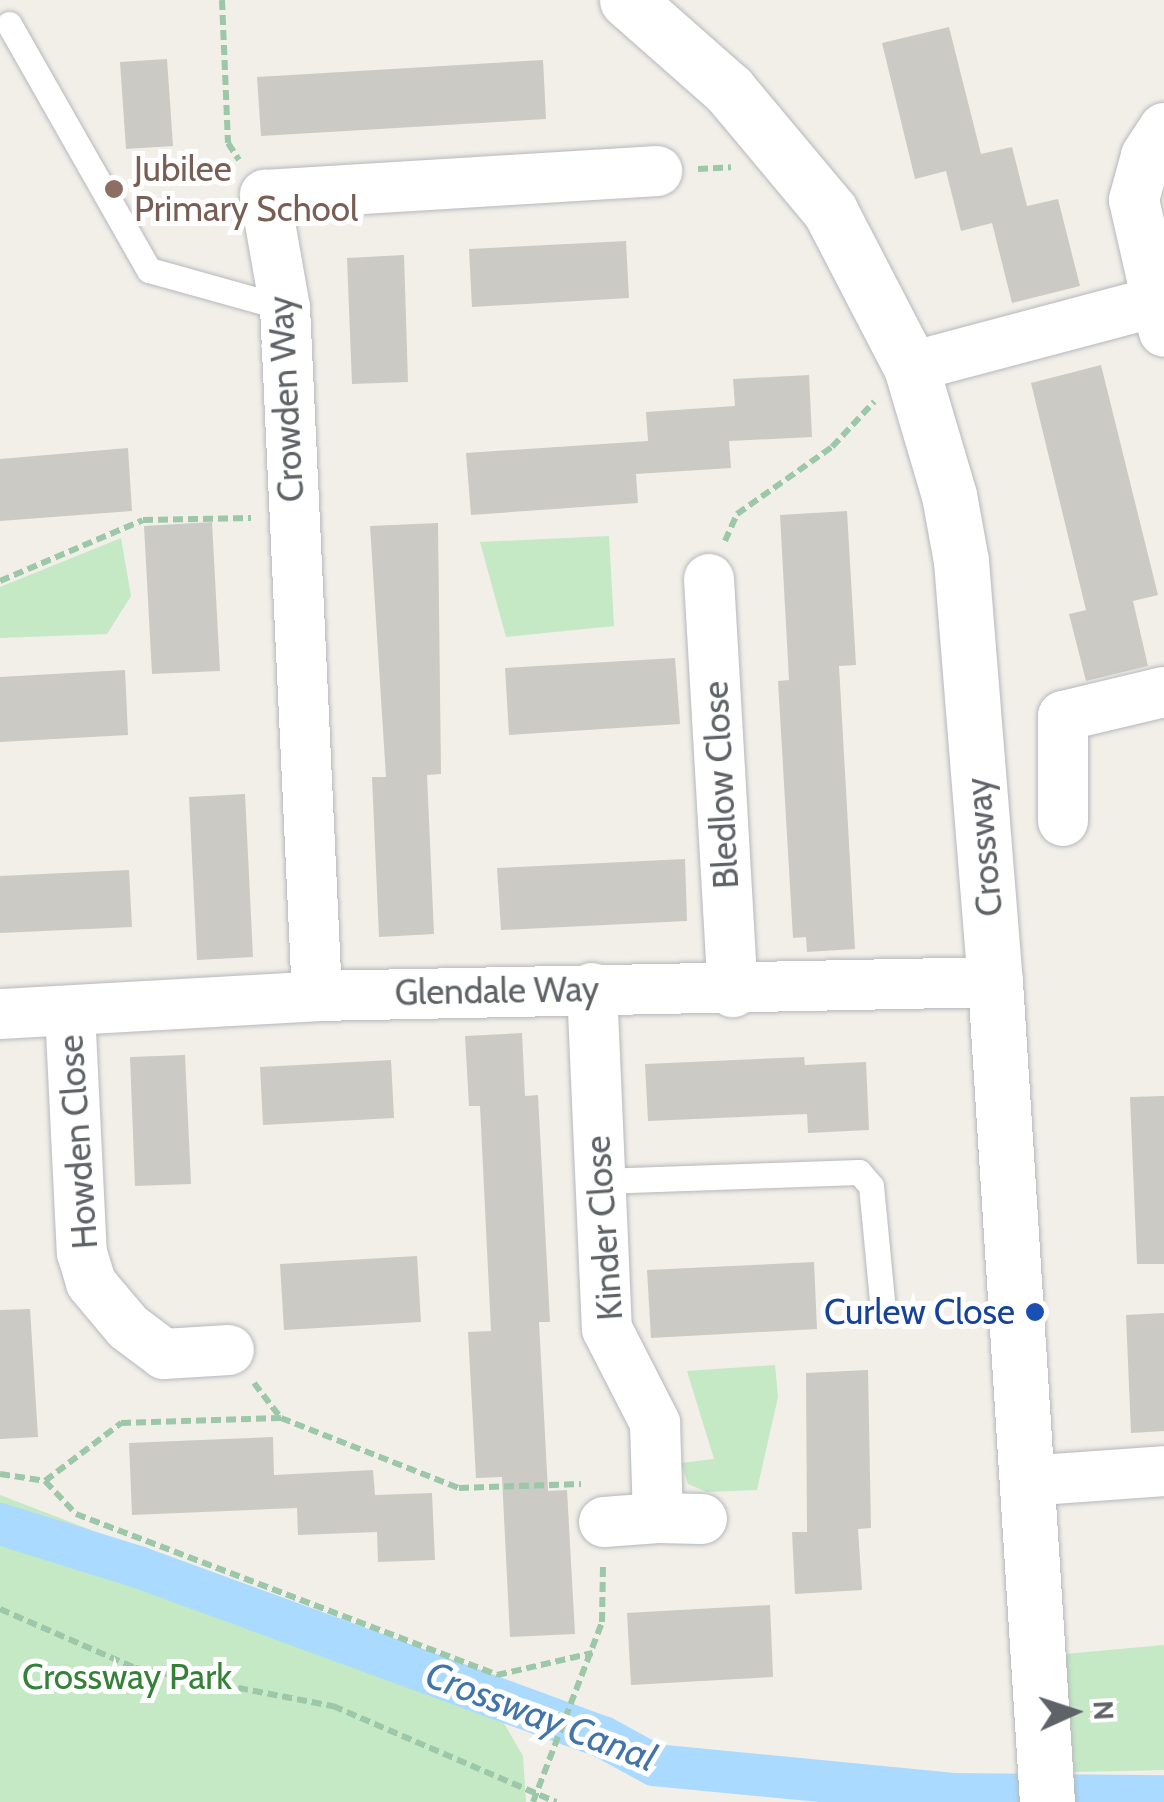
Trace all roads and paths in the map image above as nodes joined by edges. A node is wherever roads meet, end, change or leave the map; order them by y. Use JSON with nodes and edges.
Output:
{"nodes":[{"id":1,"x":222,"y":0,"type":"edge"},
{"id":2,"x":627,"y":0,"type":"edge"},
{"id":3,"x":9,"y":24,"type":"dead end"},
{"id":4,"x":1164,"y":128,"type":"edge"},
{"id":5,"x":657,"y":171,"type":"dead end"},
{"id":6,"x":248,"y":172,"type":"dead end"},
{"id":7,"x":284,"y":308,"type":"junction"},
{"id":8,"x":1160,"y":317,"type":"edge"},
{"id":9,"x":896,"y":381,"type":"junction"},
{"id":10,"x":737,"y":514,"type":"dead end"},
{"id":11,"x":292,"y":517,"type":"junction"},
{"id":12,"x":709,"y":579,"type":"dead end"},
{"id":13,"x":0,"y":581,"type":"edge"},
{"id":14,"x":1164,"y":692,"type":"edge"},
{"id":15,"x":1062,"y":822,"type":"dead end"},
{"id":16,"x":995,"y":982,"type":"junction"},
{"id":17,"x":592,"y":988,"type":"junction"},
{"id":18,"x":733,"y":992,"type":"junction"},
{"id":19,"x":317,"y":996,"type":"junction"},
{"id":20,"x":70,"y":1011,"type":"junction"},
{"id":21,"x":0,"y":1014,"type":"edge"},
{"id":22,"x":600,"y":1181,"type":"junction"},
{"id":23,"x":882,"y":1300,"type":"dead end"},
{"id":24,"x":230,"y":1350,"type":"joint"},
{"id":25,"x":281,"y":1418,"type":"junction"},
{"id":26,"x":1164,"y":1471,"type":"edge"},
{"id":27,"x":0,"y":1474,"type":"edge"},
{"id":28,"x":1026,"y":1481,"type":"junction"},
{"id":29,"x":45,"y":1482,"type":"junction"},
{"id":30,"x":604,"y":1522,"type":"junction"},
{"id":31,"x":0,"y":1609,"type":"edge"},
{"id":32,"x":592,"y":1652,"type":"junction"},
{"id":33,"x":533,"y":1798,"type":"edge"},
{"id":34,"x":556,"y":1802,"type":"edge"},
{"id":35,"x":1047,"y":1802,"type":"edge"}],
"edges":[{"from":1,"to":6,"type":"path"},
{"from":2,"to":9,"type":"street","name":"Crossway"},
{"from":3,"to":7,"type":"lane"},
{"from":4,"to":8,"type":"street"},
{"from":5,"to":7,"type":"street","name":"Crowden Way"},
{"from":7,"to":11,"type":"street","name":"Crowden Way"},
{"from":8,"to":9,"type":"street"},
{"from":9,"to":10,"type":"path"},
{"from":9,"to":16,"type":"street","name":"Crossway"},
{"from":11,"to":13,"type":"path"},
{"from":11,"to":19,"type":"street","name":"Crowden Way"},
{"from":12,"to":18,"type":"street","name":"Bledlow Close"},
{"from":14,"to":15,"type":"street"},
{"from":16,"to":18,"type":"street","name":"Glendale Way"},
{"from":16,"to":28,"type":"street","name":"Crossway"},
{"from":17,"to":18,"type":"street","name":"Glendale Way"},
{"from":17,"to":19,"type":"street","name":"Glendale Way"},
{"from":17,"to":22,"type":"street","name":"Kinder Close"},
{"from":19,"to":20,"type":"street","name":"Glendale Way"},
{"from":20,"to":21,"type":"street","name":"Glendale Way"},
{"from":20,"to":24,"type":"street","name":"Howden Close"},
{"from":22,"to":23,"type":"lane"},
{"from":22,"to":30,"type":"street","name":"Kinder Close"},
{"from":24,"to":25,"type":"path"},
{"from":25,"to":29,"type":"path"},
{"from":25,"to":30,"type":"path"},
{"from":26,"to":28,"type":"street"},
{"from":27,"to":29,"type":"path"},
{"from":28,"to":35,"type":"street","name":"Crossway"},
{"from":29,"to":32,"type":"path"},
{"from":30,"to":32,"type":"path"},
{"from":31,"to":33,"type":"path"},
{"from":32,"to":33,"type":"path"},
{"from":33,"to":34,"type":"path"}]}
